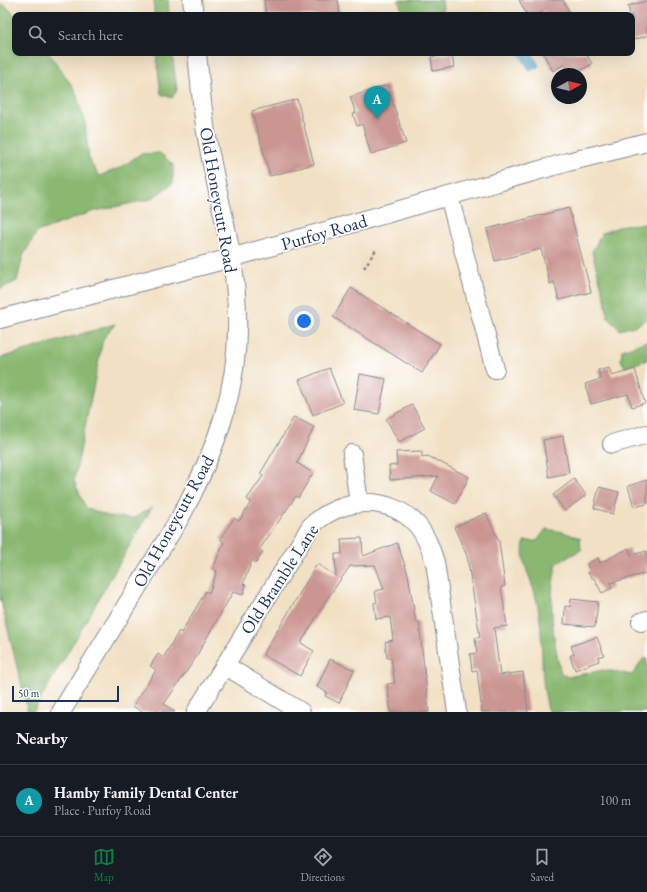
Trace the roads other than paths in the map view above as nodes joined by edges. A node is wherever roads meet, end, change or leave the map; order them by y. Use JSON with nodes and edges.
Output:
{"nodes":[{"id":1,"x":192,"y":0,"type":"edge"},
{"id":2,"x":194,"y":12,"type":"edge"},
{"id":3,"x":197,"y":56,"type":"edge"},
{"id":4,"x":647,"y":142,"type":"edge"},
{"id":5,"x":449,"y":196,"type":"junction"},
{"id":6,"x":231,"y":258,"type":"junction"},
{"id":7,"x":0,"y":319,"type":"edge"},
{"id":8,"x":495,"y":369,"type":"dead end"},
{"id":9,"x":647,"y":434,"type":"edge"},
{"id":10,"x":612,"y":444,"type":"dead end"},
{"id":11,"x":352,"y":454,"type":"dead end"},
{"id":12,"x":359,"y":503,"type":"junction"},
{"id":13,"x":226,"y":666,"type":"junction"},
{"id":14,"x":61,"y":712,"type":"edge"},
{"id":15,"x":196,"y":712,"type":"edge"},
{"id":16,"x":301,"y":712,"type":"edge"},
{"id":17,"x":458,"y":712,"type":"edge"}],
"edges":[{"from":1,"to":2,"type":"street"},
{"from":3,"to":6,"type":"street","name":"Old Honeycutt Road"},
{"from":4,"to":5,"type":"street","name":"Purfoy Road"},
{"from":5,"to":6,"type":"street","name":"Purfoy Road"},
{"from":5,"to":8,"type":"street"},
{"from":6,"to":7,"type":"street","name":"Purfoy Road"},
{"from":6,"to":14,"type":"street","name":"Old Honeycutt Road"},
{"from":9,"to":10,"type":"street"},
{"from":11,"to":12,"type":"street"},
{"from":12,"to":13,"type":"street","name":"Old Bramble Lane"},
{"from":12,"to":17,"type":"street","name":"Old Bramble Lane"},
{"from":13,"to":15,"type":"street","name":"Old Bramble Lane"},
{"from":13,"to":16,"type":"street"}]}
